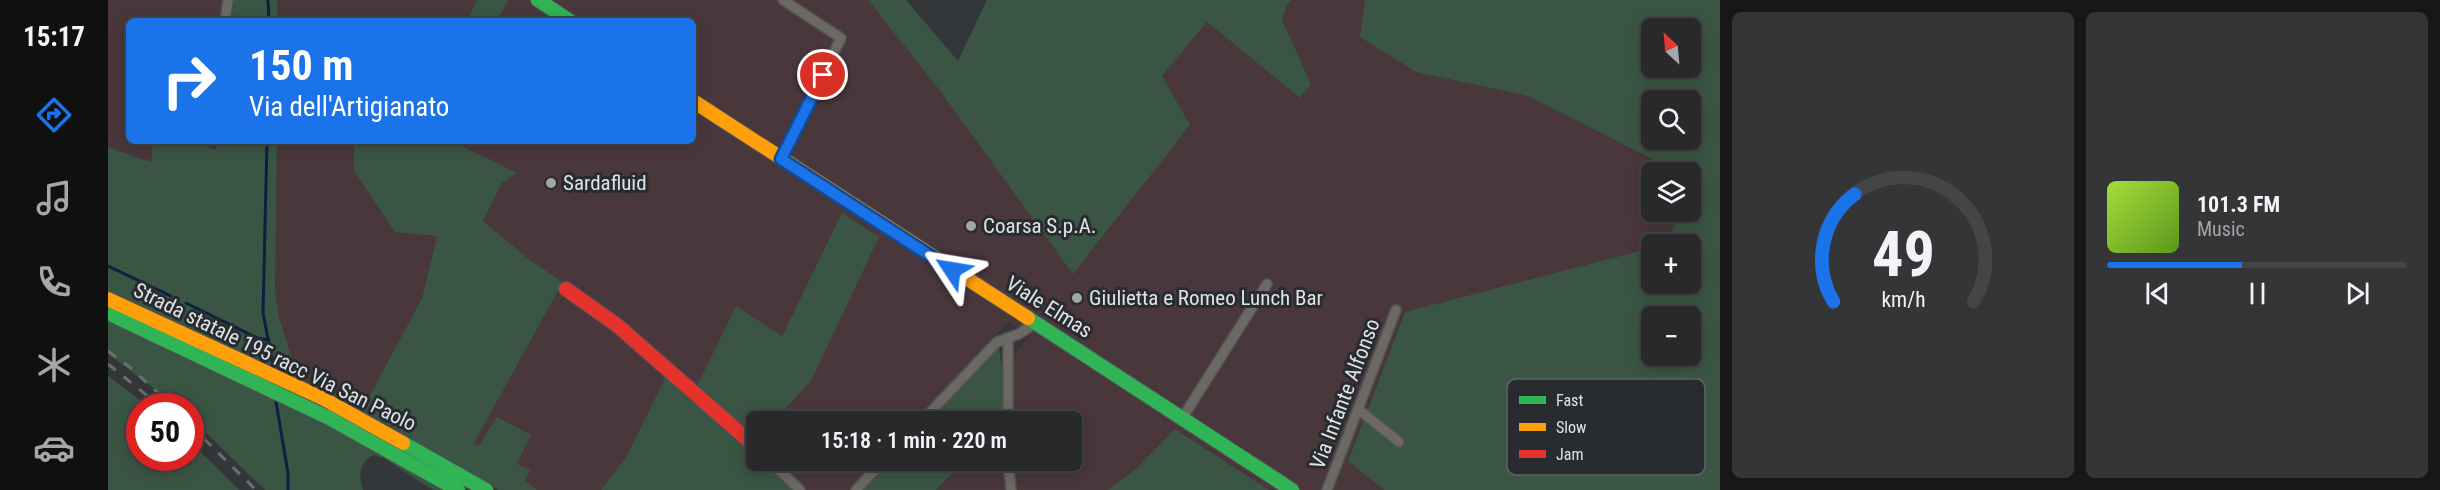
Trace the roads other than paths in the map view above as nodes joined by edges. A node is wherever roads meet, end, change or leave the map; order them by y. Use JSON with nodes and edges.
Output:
{"nodes":[{"id":1,"x":228,"y":0,"type":"edge"},
{"id":2,"x":538,"y":0,"type":"edge"},
{"id":3,"x":783,"y":0,"type":"edge"},
{"id":4,"x":225,"y":18,"type":"edge"},
{"id":5,"x":565,"y":18,"type":"edge"},
{"id":6,"x":696,"y":103,"type":"edge"},
{"id":7,"x":781,"y":159,"type":"junction"},
{"id":8,"x":1267,"y":284,"type":"dead end"},
{"id":9,"x":566,"y":289,"type":"dead end"},
{"id":10,"x":108,"y":299,"type":"edge"},
{"id":11,"x":1396,"y":310,"type":"dead end"},
{"id":12,"x":108,"y":314,"type":"edge"},
{"id":13,"x":1035,"y":323,"type":"junction"},
{"id":14,"x":1008,"y":340,"type":"junction"},
{"id":15,"x":1358,"y":409,"type":"junction"},
{"id":16,"x":931,"y":411,"type":"edge"},
{"id":17,"x":1008,"y":411,"type":"edge"},
{"id":18,"x":1183,"y":417,"type":"junction"},
{"id":19,"x":369,"y":431,"type":"junction"},
{"id":20,"x":746,"y":438,"type":"edge"},
{"id":21,"x":1399,"y":442,"type":"dead end"},
{"id":22,"x":780,"y":471,"type":"edge"},
{"id":23,"x":874,"y":471,"type":"edge"},
{"id":24,"x":1009,"y":471,"type":"edge"},
{"id":25,"x":458,"y":490,"type":"edge"},
{"id":26,"x":486,"y":490,"type":"edge"},
{"id":27,"x":800,"y":490,"type":"edge"},
{"id":28,"x":856,"y":490,"type":"edge"},
{"id":29,"x":1011,"y":490,"type":"edge"},
{"id":30,"x":1292,"y":490,"type":"edge"},
{"id":31,"x":1328,"y":490,"type":"edge"}],
"edges":[{"from":1,"to":4,"type":"street"},
{"from":2,"to":5,"type":"main road"},
{"from":3,"to":7,"type":"street"},
{"from":6,"to":7,"type":"main road","name":"Viale Elmas"},
{"from":7,"to":13,"type":"main road","name":"Viale Elmas"},
{"from":8,"to":18,"type":"street"},
{"from":9,"to":20,"type":"main road"},
{"from":10,"to":19,"type":"main road","name":"Strada statale 195 racc Via San Paolo"},
{"from":11,"to":15,"type":"street","name":"Via Infante Alfonso"},
{"from":12,"to":19,"type":"main road","name":"Strada statale 195 racc Via San Paolo"},
{"from":13,"to":14,"type":"street"},
{"from":13,"to":18,"type":"main road","name":"Viale Elmas"},
{"from":14,"to":16,"type":"street"},
{"from":14,"to":17,"type":"street"},
{"from":15,"to":21,"type":"street"},
{"from":15,"to":31,"type":"street","name":"Via Infante Alfonso"},
{"from":18,"to":30,"type":"main road","name":"Viale Elmas"},
{"from":19,"to":25,"type":"main road","name":"Strada statale 195 racc Via San Paolo"},
{"from":19,"to":26,"type":"main road","name":"Strada statale 195 racc Via San Paolo"},
{"from":22,"to":27,"type":"street"},
{"from":23,"to":28,"type":"street"},
{"from":24,"to":29,"type":"street"}]}
